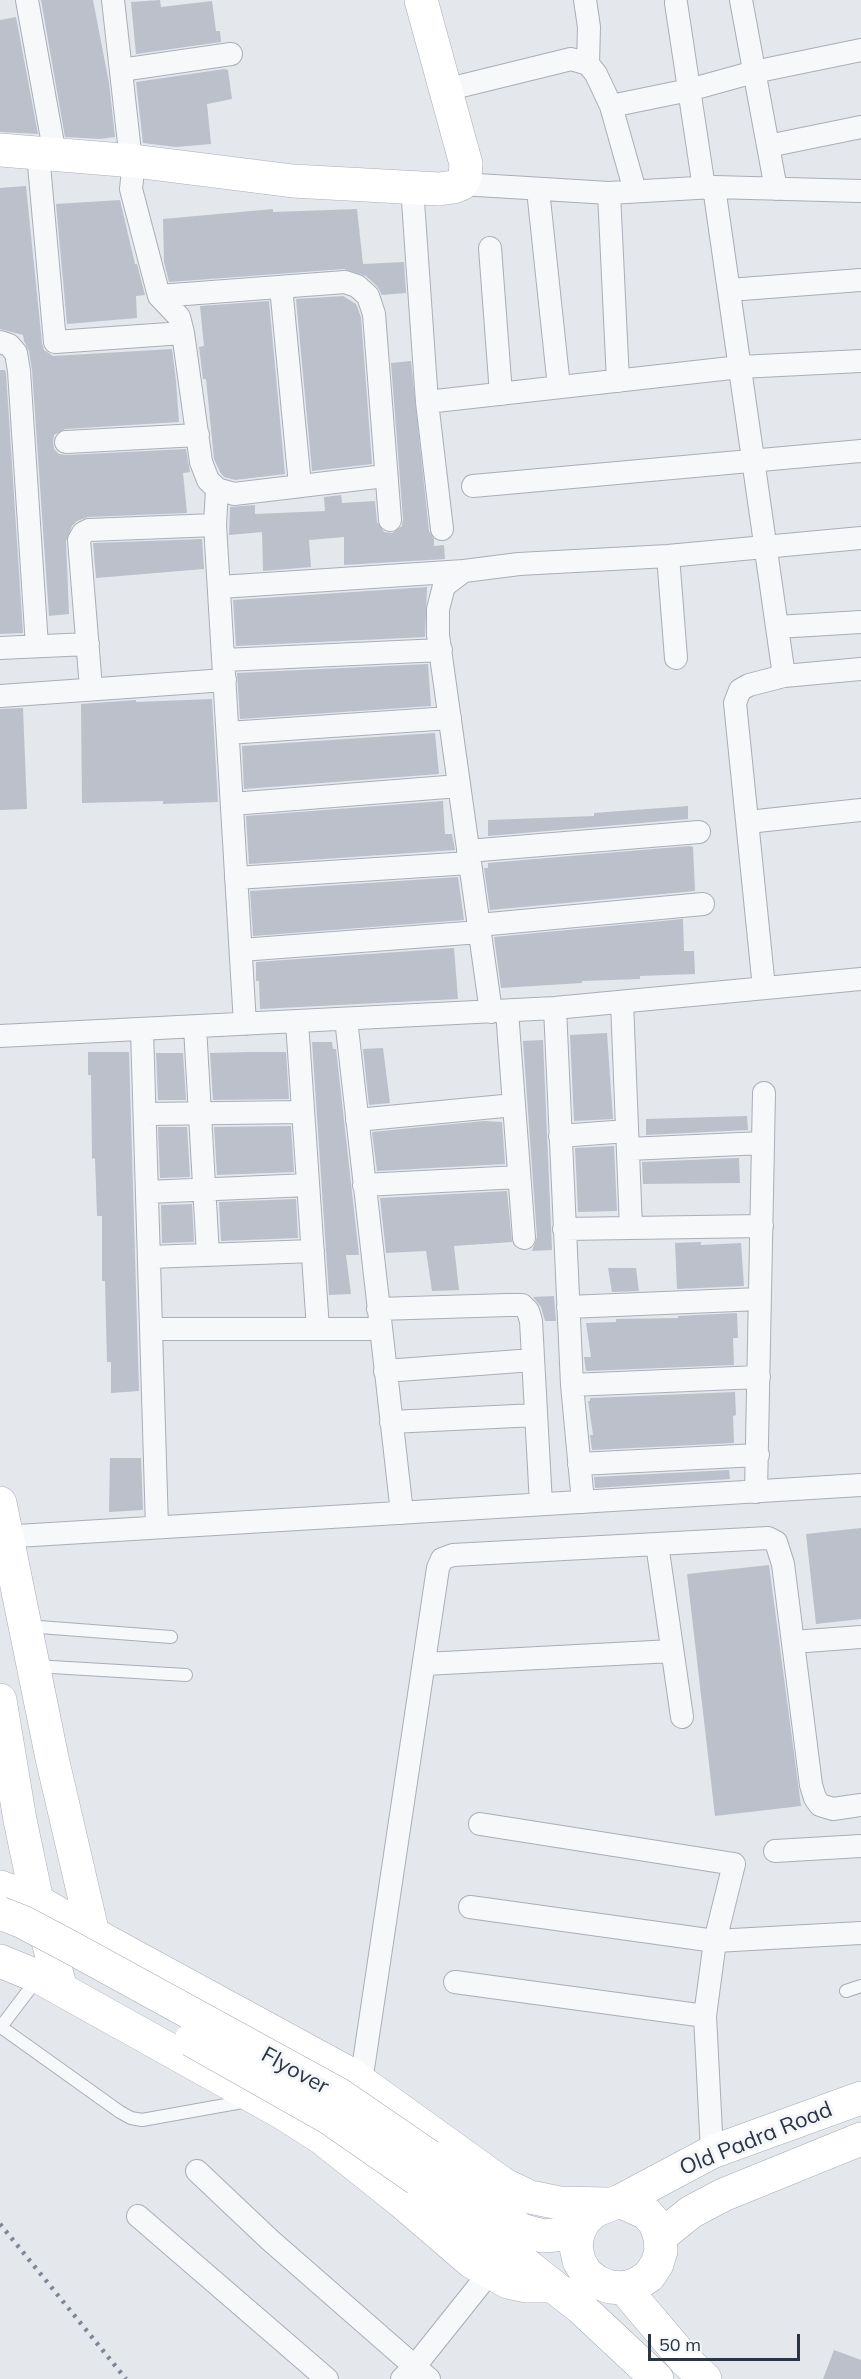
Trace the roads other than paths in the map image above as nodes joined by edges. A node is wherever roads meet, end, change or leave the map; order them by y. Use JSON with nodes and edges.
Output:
{"nodes":[{"id":1,"x":27,"y":0,"type":"edge"},
{"id":2,"x":113,"y":0,"type":"edge"},
{"id":3,"x":421,"y":0,"type":"edge"},
{"id":4,"x":585,"y":0,"type":"edge"},
{"id":5,"x":741,"y":0,"type":"edge"},
{"id":6,"x":676,"y":3,"type":"dead end"},
{"id":7,"x":861,"y":50,"type":"edge"},
{"id":8,"x":231,"y":54,"type":"dead end"},
{"id":9,"x":588,"y":64,"type":"junction"},
{"id":10,"x":121,"y":70,"type":"junction"},
{"id":11,"x":754,"y":72,"type":"junction"},
{"id":12,"x":445,"y":90,"type":"junction"},
{"id":13,"x":689,"y":90,"type":"junction"},
{"id":14,"x":611,"y":106,"type":"junction"},
{"id":15,"x":861,"y":127,"type":"edge"},
{"id":16,"x":768,"y":146,"type":"junction"},
{"id":17,"x":0,"y":150,"type":"edge"},
{"id":18,"x":47,"y":154,"type":"junction"},
{"id":19,"x":132,"y":161,"type":"junction"},
{"id":20,"x":461,"y":184,"type":"junction"},
{"id":21,"x":412,"y":187,"type":"junction"},
{"id":22,"x":709,"y":188,"type":"junction"},
{"id":23,"x":776,"y":189,"type":"junction"},
{"id":24,"x":538,"y":190,"type":"junction"},
{"id":25,"x":635,"y":191,"type":"junction"},
{"id":26,"x":861,"y":191,"type":"edge"},
{"id":27,"x":609,"y":193,"type":"junction"},
{"id":28,"x":490,"y":248,"type":"dead end"},
{"id":29,"x":861,"y":280,"type":"edge"},
{"id":30,"x":281,"y":287,"type":"junction"},
{"id":31,"x":729,"y":290,"type":"junction"},
{"id":32,"x":159,"y":297,"type":"junction"},
{"id":33,"x":183,"y":333,"type":"junction"},
{"id":34,"x":0,"y":342,"type":"edge"},
{"id":35,"x":861,"y":361,"type":"edge"},
{"id":36,"x":740,"y":367,"type":"junction"},
{"id":37,"x":618,"y":381,"type":"junction"},
{"id":38,"x":559,"y":387,"type":"junction"},
{"id":39,"x":501,"y":394,"type":"junction"},
{"id":40,"x":427,"y":402,"type":"junction"},
{"id":41,"x":198,"y":435,"type":"junction"},
{"id":42,"x":66,"y":442,"type":"dead end"},
{"id":43,"x":861,"y":451,"type":"edge"},
{"id":44,"x":753,"y":461,"type":"junction"},
{"id":45,"x":385,"y":476,"type":"junction"},
{"id":46,"x":300,"y":485,"type":"junction"},
{"id":47,"x":473,"y":486,"type":"dead end"},
{"id":48,"x":218,"y":489,"type":"junction"},
{"id":49,"x":390,"y":520,"type":"dead end"},
{"id":50,"x":215,"y":525,"type":"junction"},
{"id":51,"x":442,"y":529,"type":"dead end"},
{"id":52,"x":861,"y":538,"type":"edge"},
{"id":53,"x":765,"y":546,"type":"junction"},
{"id":54,"x":668,"y":556,"type":"junction"},
{"id":55,"x":464,"y":571,"type":"junction"},
{"id":56,"x":220,"y":587,"type":"junction"},
{"id":57,"x":861,"y":622,"type":"edge"},
{"id":58,"x":777,"y":627,"type":"junction"},
{"id":59,"x":88,"y":644,"type":"junction"},
{"id":60,"x":36,"y":646,"type":"junction"},
{"id":61,"x":0,"y":648,"type":"edge"},
{"id":62,"x":441,"y":650,"type":"junction"},
{"id":63,"x":676,"y":658,"type":"dead end"},
{"id":64,"x":861,"y":669,"type":"edge"},
{"id":65,"x":224,"y":670,"type":"junction"},
{"id":66,"x":784,"y":676,"type":"junction"},
{"id":67,"x":91,"y":688,"type":"junction"},
{"id":68,"x":0,"y":696,"type":"edge"},
{"id":69,"x":450,"y":718,"type":"junction"},
{"id":70,"x":228,"y":734,"type":"junction"},
{"id":71,"x":459,"y":786,"type":"junction"},
{"id":72,"x":232,"y":804,"type":"junction"},
{"id":73,"x":861,"y":810,"type":"edge"},
{"id":74,"x":748,"y":822,"type":"junction"},
{"id":75,"x":699,"y":832,"type":"dead end"},
{"id":76,"x":469,"y":857,"type":"junction"},
{"id":77,"x":236,"y":878,"type":"junction"},
{"id":78,"x":703,"y":904,"type":"dead end"},
{"id":79,"x":479,"y":929,"type":"junction"},
{"id":80,"x":241,"y":950,"type":"junction"},
{"id":81,"x":861,"y":979,"type":"edge"},
{"id":82,"x":764,"y":988,"type":"junction"},
{"id":83,"x":622,"y":1002,"type":"junction"},
{"id":84,"x":555,"y":1008,"type":"junction"},
{"id":85,"x":499,"y":1011,"type":"junction"},
{"id":86,"x":346,"y":1019,"type":"junction"},
{"id":87,"x":297,"y":1022,"type":"junction"},
{"id":88,"x":245,"y":1024,"type":"junction"},
{"id":89,"x":195,"y":1027,"type":"junction"},
{"id":90,"x":142,"y":1030,"type":"junction"},
{"id":91,"x":0,"y":1036,"type":"edge"},
{"id":92,"x":764,"y":1093,"type":"dead end"},
{"id":93,"x":514,"y":1105,"type":"junction"},
{"id":94,"x":303,"y":1112,"type":"junction"},
{"id":95,"x":145,"y":1114,"type":"junction"},
{"id":96,"x":200,"y":1114,"type":"junction"},
{"id":97,"x":357,"y":1120,"type":"junction"},
{"id":98,"x":560,"y":1136,"type":"junction"},
{"id":99,"x":628,"y":1140,"type":"junction"},
{"id":100,"x":763,"y":1143,"type":"junction"},
{"id":101,"x":519,"y":1177,"type":"junction"},
{"id":102,"x":308,"y":1185,"type":"junction"},
{"id":103,"x":364,"y":1185,"type":"junction"},
{"id":104,"x":204,"y":1190,"type":"junction"},
{"id":105,"x":147,"y":1192,"type":"junction"},
{"id":106,"x":762,"y":1226,"type":"junction"},
{"id":107,"x":631,"y":1228,"type":"junction"},
{"id":108,"x":564,"y":1229,"type":"junction"},
{"id":109,"x":524,"y":1238,"type":"dead end"},
{"id":110,"x":313,"y":1251,"type":"junction"},
{"id":111,"x":208,"y":1255,"type":"junction"},
{"id":112,"x":149,"y":1257,"type":"junction"},
{"id":113,"x":760,"y":1299,"type":"junction"},
{"id":114,"x":568,"y":1307,"type":"junction"},
{"id":115,"x":379,"y":1319,"type":"junction"},
{"id":116,"x":151,"y":1329,"type":"junction"},
{"id":117,"x":318,"y":1329,"type":"junction"},
{"id":118,"x":533,"y":1360,"type":"junction"},
{"id":119,"x":385,"y":1371,"type":"junction"},
{"id":120,"x":759,"y":1377,"type":"junction"},
{"id":121,"x":572,"y":1385,"type":"junction"},
{"id":122,"x":536,"y":1415,"type":"junction"},
{"id":123,"x":391,"y":1422,"type":"junction"},
{"id":124,"x":758,"y":1455,"type":"junction"},
{"id":125,"x":579,"y":1464,"type":"junction"},
{"id":126,"x":861,"y":1485,"type":"edge"},
{"id":127,"x":756,"y":1492,"type":"junction"},
{"id":128,"x":583,"y":1502,"type":"junction"},
{"id":129,"x":0,"y":1503,"type":"edge"},
{"id":130,"x":541,"y":1504,"type":"junction"},
{"id":131,"x":402,"y":1513,"type":"junction"},
{"id":132,"x":157,"y":1527,"type":"junction"},
{"id":133,"x":4,"y":1537,"type":"edge"},
{"id":134,"x":657,"y":1544,"type":"junction"},
{"id":135,"x":26,"y":1626,"type":"junction"},
{"id":136,"x":171,"y":1637,"type":"dead end"},
{"id":137,"x":861,"y":1637,"type":"edge"},
{"id":138,"x":793,"y":1642,"type":"junction"},
{"id":139,"x":672,"y":1652,"type":"junction"},
{"id":140,"x":424,"y":1664,"type":"junction"},
{"id":141,"x":34,"y":1666,"type":"junction"},
{"id":142,"x":186,"y":1675,"type":"dead end"},
{"id":143,"x":0,"y":1700,"type":"edge"},
{"id":144,"x":682,"y":1716,"type":"dead end"},
{"id":145,"x":861,"y":1805,"type":"edge"},
{"id":146,"x":480,"y":1824,"type":"dead end"},
{"id":147,"x":861,"y":1846,"type":"edge"},
{"id":148,"x":775,"y":1851,"type":"dead end"},
{"id":149,"x":0,"y":1887,"type":"edge"},
{"id":150,"x":37,"y":1901,"type":"junction"},
{"id":151,"x":470,"y":1907,"type":"dead end"},
{"id":152,"x":0,"y":1913,"type":"edge"},
{"id":153,"x":861,"y":1933,"type":"edge"},
{"id":154,"x":93,"y":1934,"type":"junction"},
{"id":155,"x":0,"y":1936,"type":"edge"},
{"id":156,"x":715,"y":1941,"type":"junction"},
{"id":157,"x":0,"y":1961,"type":"edge"},
{"id":158,"x":455,"y":1982,"type":"dead end"},
{"id":159,"x":50,"y":1983,"type":"junction"},
{"id":160,"x":861,"y":1986,"type":"edge"},
{"id":161,"x":846,"y":1991,"type":"dead end"},
{"id":162,"x":705,"y":2016,"type":"junction"},
{"id":163,"x":0,"y":2027,"type":"edge"},
{"id":164,"x":360,"y":2082,"type":"junction"},
{"id":165,"x":861,"y":2098,"type":"edge"},
{"id":166,"x":258,"y":2099,"type":"junction"},
{"id":167,"x":861,"y":2139,"type":"edge"},
{"id":168,"x":712,"y":2152,"type":"junction"},
{"id":169,"x":197,"y":2171,"type":"dead end"},
{"id":170,"x":613,"y":2202,"type":"junction"},
{"id":171,"x":138,"y":2216,"type":"dead end"},
{"id":172,"x":493,"y":2224,"type":"junction"},
{"id":173,"x":578,"y":2233,"type":"junction"},
{"id":174,"x":660,"y":2237,"type":"junction"},
{"id":175,"x":489,"y":2272,"type":"junction"},
{"id":176,"x":553,"y":2286,"type":"junction"},
{"id":177,"x":620,"y":2288,"type":"junction"},
{"id":178,"x":621,"y":2346,"type":"junction"},
{"id":179,"x":415,"y":2375,"type":"edge"},
{"id":180,"x":327,"y":2379,"type":"edge"},
{"id":181,"x":657,"y":2379,"type":"edge"},
{"id":182,"x":705,"y":2379,"type":"edge"}],
"edges":[{"from":1,"to":18,"type":"street"},
{"from":2,"to":10,"type":"street"},
{"from":3,"to":12,"type":"street"},
{"from":4,"to":9,"type":"street"},
{"from":5,"to":11,"type":"street"},
{"from":6,"to":13,"type":"street"},
{"from":7,"to":11,"type":"street"},
{"from":8,"to":10,"type":"street"},
{"from":9,"to":12,"type":"street"},
{"from":9,"to":14,"type":"street"},
{"from":10,"to":19,"type":"street"},
{"from":11,"to":13,"type":"street"},
{"from":11,"to":16,"type":"street"},
{"from":12,"to":20,"type":"street"},
{"from":13,"to":14,"type":"street"},
{"from":13,"to":22,"type":"street"},
{"from":14,"to":25,"type":"street"},
{"from":15,"to":16,"type":"street"},
{"from":16,"to":23,"type":"street"},
{"from":17,"to":18,"type":"street"},
{"from":18,"to":19,"type":"street"},
{"from":18,"to":33,"type":"street"},
{"from":19,"to":21,"type":"street"},
{"from":19,"to":32,"type":"street"},
{"from":20,"to":21,"type":"street"},
{"from":20,"to":24,"type":"street"},
{"from":21,"to":40,"type":"street"},
{"from":22,"to":23,"type":"street"},
{"from":22,"to":25,"type":"street"},
{"from":22,"to":31,"type":"street"},
{"from":23,"to":26,"type":"street"},
{"from":24,"to":27,"type":"street"},
{"from":24,"to":38,"type":"street"},
{"from":25,"to":27,"type":"street"},
{"from":27,"to":37,"type":"street"},
{"from":28,"to":39,"type":"street"},
{"from":29,"to":31,"type":"street"},
{"from":30,"to":32,"type":"street"},
{"from":30,"to":45,"type":"street"},
{"from":30,"to":46,"type":"street"},
{"from":31,"to":36,"type":"street"},
{"from":32,"to":33,"type":"street"},
{"from":33,"to":41,"type":"street"},
{"from":34,"to":60,"type":"street"},
{"from":35,"to":36,"type":"street"},
{"from":36,"to":37,"type":"street"},
{"from":36,"to":44,"type":"street"},
{"from":37,"to":38,"type":"street"},
{"from":38,"to":39,"type":"street"},
{"from":39,"to":40,"type":"street"},
{"from":40,"to":51,"type":"street"},
{"from":41,"to":42,"type":"street"},
{"from":41,"to":48,"type":"street"},
{"from":43,"to":44,"type":"street"},
{"from":44,"to":47,"type":"street"},
{"from":44,"to":53,"type":"street"},
{"from":45,"to":46,"type":"street"},
{"from":45,"to":49,"type":"street"},
{"from":46,"to":48,"type":"street"},
{"from":48,"to":50,"type":"street"},
{"from":50,"to":56,"type":"street"},
{"from":50,"to":59,"type":"street"},
{"from":52,"to":53,"type":"street"},
{"from":53,"to":54,"type":"street"},
{"from":53,"to":58,"type":"street"},
{"from":54,"to":55,"type":"street"},
{"from":54,"to":63,"type":"street"},
{"from":55,"to":56,"type":"street"},
{"from":55,"to":62,"type":"street"},
{"from":56,"to":65,"type":"street"},
{"from":57,"to":58,"type":"street"},
{"from":58,"to":66,"type":"street"},
{"from":59,"to":60,"type":"street"},
{"from":59,"to":67,"type":"street"},
{"from":60,"to":61,"type":"street"},
{"from":62,"to":65,"type":"street"},
{"from":62,"to":69,"type":"street"},
{"from":64,"to":66,"type":"street"},
{"from":65,"to":67,"type":"street"},
{"from":65,"to":70,"type":"street"},
{"from":66,"to":74,"type":"street"},
{"from":67,"to":68,"type":"street"},
{"from":69,"to":70,"type":"street"},
{"from":69,"to":71,"type":"street"},
{"from":70,"to":72,"type":"street"},
{"from":71,"to":72,"type":"street"},
{"from":71,"to":76,"type":"street"},
{"from":72,"to":77,"type":"street"},
{"from":73,"to":74,"type":"street"},
{"from":74,"to":82,"type":"street"},
{"from":75,"to":76,"type":"street"},
{"from":76,"to":77,"type":"street"},
{"from":76,"to":79,"type":"street"},
{"from":77,"to":80,"type":"street"},
{"from":78,"to":79,"type":"street"},
{"from":79,"to":80,"type":"street"},
{"from":79,"to":85,"type":"street"},
{"from":80,"to":88,"type":"street"},
{"from":81,"to":82,"type":"street"},
{"from":82,"to":83,"type":"street"},
{"from":83,"to":84,"type":"street"},
{"from":83,"to":99,"type":"street"},
{"from":84,"to":85,"type":"street"},
{"from":84,"to":98,"type":"street"},
{"from":85,"to":86,"type":"street"},
{"from":85,"to":93,"type":"street"},
{"from":86,"to":87,"type":"street"},
{"from":86,"to":97,"type":"street"},
{"from":87,"to":88,"type":"street"},
{"from":87,"to":94,"type":"street"},
{"from":88,"to":89,"type":"street"},
{"from":89,"to":90,"type":"street"},
{"from":89,"to":96,"type":"street"},
{"from":90,"to":91,"type":"street"},
{"from":90,"to":95,"type":"street"},
{"from":92,"to":100,"type":"street"},
{"from":93,"to":97,"type":"street"},
{"from":93,"to":101,"type":"street"},
{"from":94,"to":96,"type":"street"},
{"from":94,"to":102,"type":"street"},
{"from":95,"to":96,"type":"street"},
{"from":95,"to":105,"type":"street"},
{"from":96,"to":104,"type":"street"},
{"from":97,"to":103,"type":"street"},
{"from":98,"to":99,"type":"street"},
{"from":98,"to":108,"type":"street"},
{"from":99,"to":100,"type":"street"},
{"from":99,"to":107,"type":"street"},
{"from":100,"to":106,"type":"street"},
{"from":101,"to":103,"type":"street"},
{"from":101,"to":109,"type":"street"},
{"from":102,"to":104,"type":"street"},
{"from":102,"to":110,"type":"street"},
{"from":103,"to":115,"type":"street"},
{"from":104,"to":105,"type":"street"},
{"from":104,"to":111,"type":"street"},
{"from":105,"to":112,"type":"street"},
{"from":106,"to":107,"type":"street"},
{"from":106,"to":113,"type":"street"},
{"from":107,"to":108,"type":"street"},
{"from":108,"to":114,"type":"street"},
{"from":110,"to":111,"type":"street"},
{"from":110,"to":117,"type":"street"},
{"from":111,"to":112,"type":"street"},
{"from":112,"to":116,"type":"street"},
{"from":113,"to":114,"type":"street"},
{"from":113,"to":120,"type":"street"},
{"from":114,"to":121,"type":"street"},
{"from":115,"to":117,"type":"street"},
{"from":115,"to":118,"type":"street"},
{"from":115,"to":119,"type":"street"},
{"from":116,"to":117,"type":"street"},
{"from":116,"to":132,"type":"street"},
{"from":118,"to":119,"type":"street"},
{"from":118,"to":122,"type":"street"},
{"from":119,"to":123,"type":"street"},
{"from":120,"to":121,"type":"street"},
{"from":120,"to":124,"type":"street"},
{"from":121,"to":125,"type":"street"},
{"from":122,"to":123,"type":"street"},
{"from":122,"to":130,"type":"street"},
{"from":123,"to":131,"type":"street"},
{"from":124,"to":125,"type":"street"},
{"from":124,"to":127,"type":"street"},
{"from":125,"to":128,"type":"street"},
{"from":126,"to":127,"type":"street"},
{"from":127,"to":128,"type":"street"},
{"from":128,"to":130,"type":"street"},
{"from":129,"to":133,"type":"street"},
{"from":130,"to":131,"type":"street"},
{"from":131,"to":132,"type":"street"},
{"from":132,"to":133,"type":"street"},
{"from":133,"to":135,"type":"street"},
{"from":134,"to":138,"type":"street"},
{"from":134,"to":139,"type":"street"},
{"from":134,"to":140,"type":"street"},
{"from":135,"to":136,"type":"lane"},
{"from":135,"to":141,"type":"street"},
{"from":137,"to":138,"type":"street"},
{"from":138,"to":145,"type":"street"},
{"from":139,"to":140,"type":"street"},
{"from":139,"to":144,"type":"street"},
{"from":140,"to":164,"type":"street"},
{"from":141,"to":142,"type":"lane"},
{"from":141,"to":154,"type":"street"},
{"from":143,"to":150,"type":"street"},
{"from":146,"to":156,"type":"street"},
{"from":147,"to":148,"type":"street"},
{"from":149,"to":150,"type":"street"},
{"from":150,"to":154,"type":"street"},
{"from":150,"to":159,"type":"street"},
{"from":151,"to":156,"type":"street"},
{"from":152,"to":172,"type":"street","name":"Flyover","bridge":true},
{"from":153,"to":156,"type":"street"},
{"from":154,"to":164,"type":"street"},
{"from":155,"to":172,"type":"street","name":"Flyover","bridge":true},
{"from":156,"to":162,"type":"street"},
{"from":157,"to":159,"type":"street"},
{"from":158,"to":162,"type":"street"},
{"from":159,"to":163,"type":"lane"},
{"from":159,"to":166,"type":"street"},
{"from":160,"to":161,"type":"lane"},
{"from":162,"to":168,"type":"street"},
{"from":163,"to":166,"type":"lane"},
{"from":164,"to":170,"type":"street"},
{"from":165,"to":168,"type":"street","name":"Old Padra Road"},
{"from":166,"to":175,"type":"street"},
{"from":167,"to":174,"type":"street","name":"Old Padra Road"},
{"from":168,"to":170,"type":"street","name":"Old Padra Road"},
{"from":169,"to":179,"type":"street"},
{"from":170,"to":173,"type":"street"},
{"from":170,"to":174,"type":"street"},
{"from":171,"to":180,"type":"street"},
{"from":172,"to":173,"type":"street","name":"Flyover"},
{"from":172,"to":176,"type":"street","name":"Flyover"},
{"from":173,"to":177,"type":"street"},
{"from":174,"to":177,"type":"street"},
{"from":175,"to":176,"type":"street"},
{"from":175,"to":179,"type":"street"},
{"from":176,"to":178,"type":"street","name":"Flyover"},
{"from":177,"to":178,"type":"street"},
{"from":177,"to":182,"type":"street"},
{"from":178,"to":181,"type":"street","name":"Flyover"}]}
